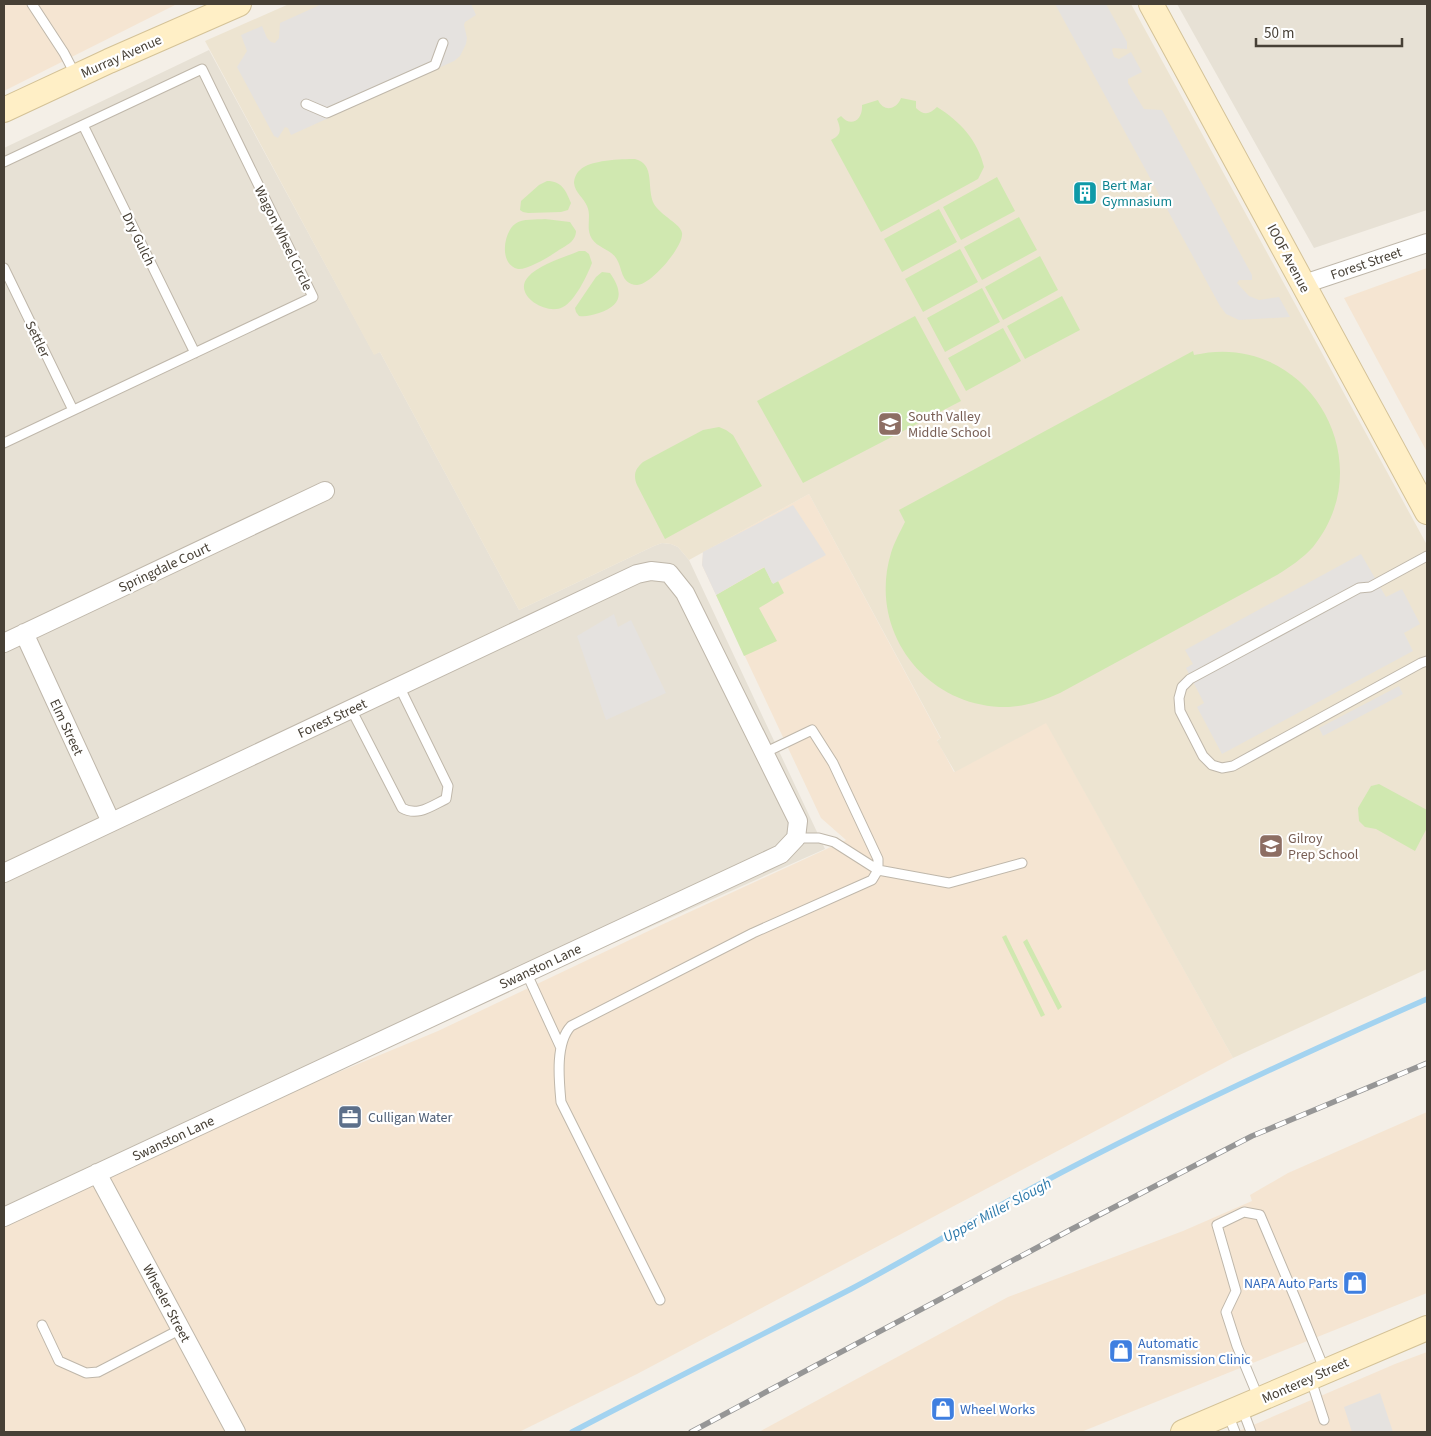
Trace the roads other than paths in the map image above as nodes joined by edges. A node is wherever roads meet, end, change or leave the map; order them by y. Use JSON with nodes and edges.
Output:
{"nodes":[{"id":1,"x":32,"y":4,"type":"edge"},
{"id":2,"x":239,"y":4,"type":"edge"},
{"id":3,"x":1151,"y":4,"type":"edge"},
{"id":4,"x":443,"y":43,"type":"dead end"},
{"id":5,"x":76,"y":76,"type":"junction"},
{"id":6,"x":306,"y":104,"type":"dead end"},
{"id":7,"x":4,"y":110,"type":"edge"},
{"id":8,"x":83,"y":125,"type":"junction"},
{"id":9,"x":4,"y":162,"type":"edge"},
{"id":10,"x":1427,"y":243,"type":"edge"},
{"id":11,"x":4,"y":268,"type":"edge"},
{"id":12,"x":1304,"y":284,"type":"junction"},
{"id":13,"x":195,"y":353,"type":"junction"},
{"id":14,"x":73,"y":410,"type":"junction"},
{"id":15,"x":4,"y":443,"type":"edge"},
{"id":16,"x":325,"y":491,"type":"dead end"},
{"id":17,"x":1427,"y":512,"type":"edge"},
{"id":18,"x":1427,"y":556,"type":"edge"},
{"id":19,"x":24,"y":633,"type":"junction"},
{"id":20,"x":4,"y":643,"type":"edge"},
{"id":21,"x":1427,"y":661,"type":"edge"},
{"id":22,"x":399,"y":686,"type":"junction"},
{"id":23,"x":351,"y":709,"type":"junction"},
{"id":24,"x":764,"y":753,"type":"junction"},
{"id":25,"x":111,"y":822,"type":"junction"},
{"id":26,"x":796,"y":838,"type":"junction"},
{"id":27,"x":1022,"y":863,"type":"dead end"},
{"id":28,"x":878,"y":870,"type":"junction"},
{"id":29,"x":4,"y":873,"type":"edge"},
{"id":30,"x":526,"y":972,"type":"junction"},
{"id":31,"x":561,"y":1048,"type":"junction"},
{"id":32,"x":97,"y":1173,"type":"junction"},
{"id":33,"x":4,"y":1217,"type":"edge"},
{"id":34,"x":660,"y":1300,"type":"dead end"},
{"id":35,"x":42,"y":1325,"type":"dead end"},
{"id":36,"x":1427,"y":1328,"type":"edge"},
{"id":37,"x":181,"y":1329,"type":"junction"},
{"id":38,"x":1318,"y":1375,"type":"junction"},
{"id":39,"x":1241,"y":1414,"type":"edge"},
{"id":40,"x":1324,"y":1420,"type":"dead end"},
{"id":41,"x":236,"y":1432,"type":"edge"},
{"id":42,"x":1185,"y":1432,"type":"edge"},
{"id":43,"x":1251,"y":1432,"type":"edge"}],
"edges":[{"from":1,"to":5,"type":"lane"},
{"from":2,"to":5,"type":"street","name":"Murray Avenue"},
{"from":3,"to":12,"type":"street","name":"IOOF Avenue"},
{"from":4,"to":6,"type":"lane"},
{"from":5,"to":7,"type":"street","name":"Murray Avenue"},
{"from":8,"to":9,"type":"lane","name":"Wagon Wheel Circle"},
{"from":8,"to":13,"type":"lane","name":"Dry Gulch"},
{"from":8,"to":13,"type":"lane","name":"Wagon Wheel Circle"},
{"from":10,"to":12,"type":"street","name":"Forest Street"},
{"from":11,"to":14,"type":"lane","name":"Settler"},
{"from":12,"to":17,"type":"street","name":"IOOF Avenue"},
{"from":13,"to":14,"type":"lane","name":"Wagon Wheel Circle"},
{"from":14,"to":15,"type":"lane","name":"Wagon Wheel Circle"},
{"from":16,"to":19,"type":"street","name":"Springdale Court"},
{"from":18,"to":21,"type":"lane"},
{"from":19,"to":20,"type":"street","name":"Springdale Court"},
{"from":19,"to":25,"type":"street","name":"Elm Street"},
{"from":22,"to":23,"type":"street","name":"Forest Street"},
{"from":22,"to":23,"type":"lane"},
{"from":22,"to":24,"type":"street","name":"Forest Street"},
{"from":23,"to":25,"type":"street","name":"Forest Street"},
{"from":24,"to":26,"type":"street"},
{"from":24,"to":28,"type":"lane"},
{"from":25,"to":29,"type":"street","name":"Forest Street"},
{"from":26,"to":28,"type":"lane"},
{"from":26,"to":30,"type":"street","name":"Swanston Lane"},
{"from":27,"to":28,"type":"lane"},
{"from":28,"to":31,"type":"lane"},
{"from":30,"to":31,"type":"lane"},
{"from":30,"to":32,"type":"street","name":"Swanston Lane"},
{"from":31,"to":34,"type":"lane"},
{"from":32,"to":33,"type":"street","name":"Swanston Lane"},
{"from":32,"to":37,"type":"street","name":"Wheeler Street"},
{"from":35,"to":37,"type":"lane"},
{"from":36,"to":38,"type":"street","name":"Monterey Street"},
{"from":37,"to":41,"type":"street","name":"Wheeler Street"},
{"from":38,"to":39,"type":"street","name":"Monterey Street"},
{"from":38,"to":39,"type":"lane"},
{"from":38,"to":40,"type":"lane"},
{"from":39,"to":42,"type":"street","name":"Monterey Street"},
{"from":39,"to":43,"type":"lane"}]}
